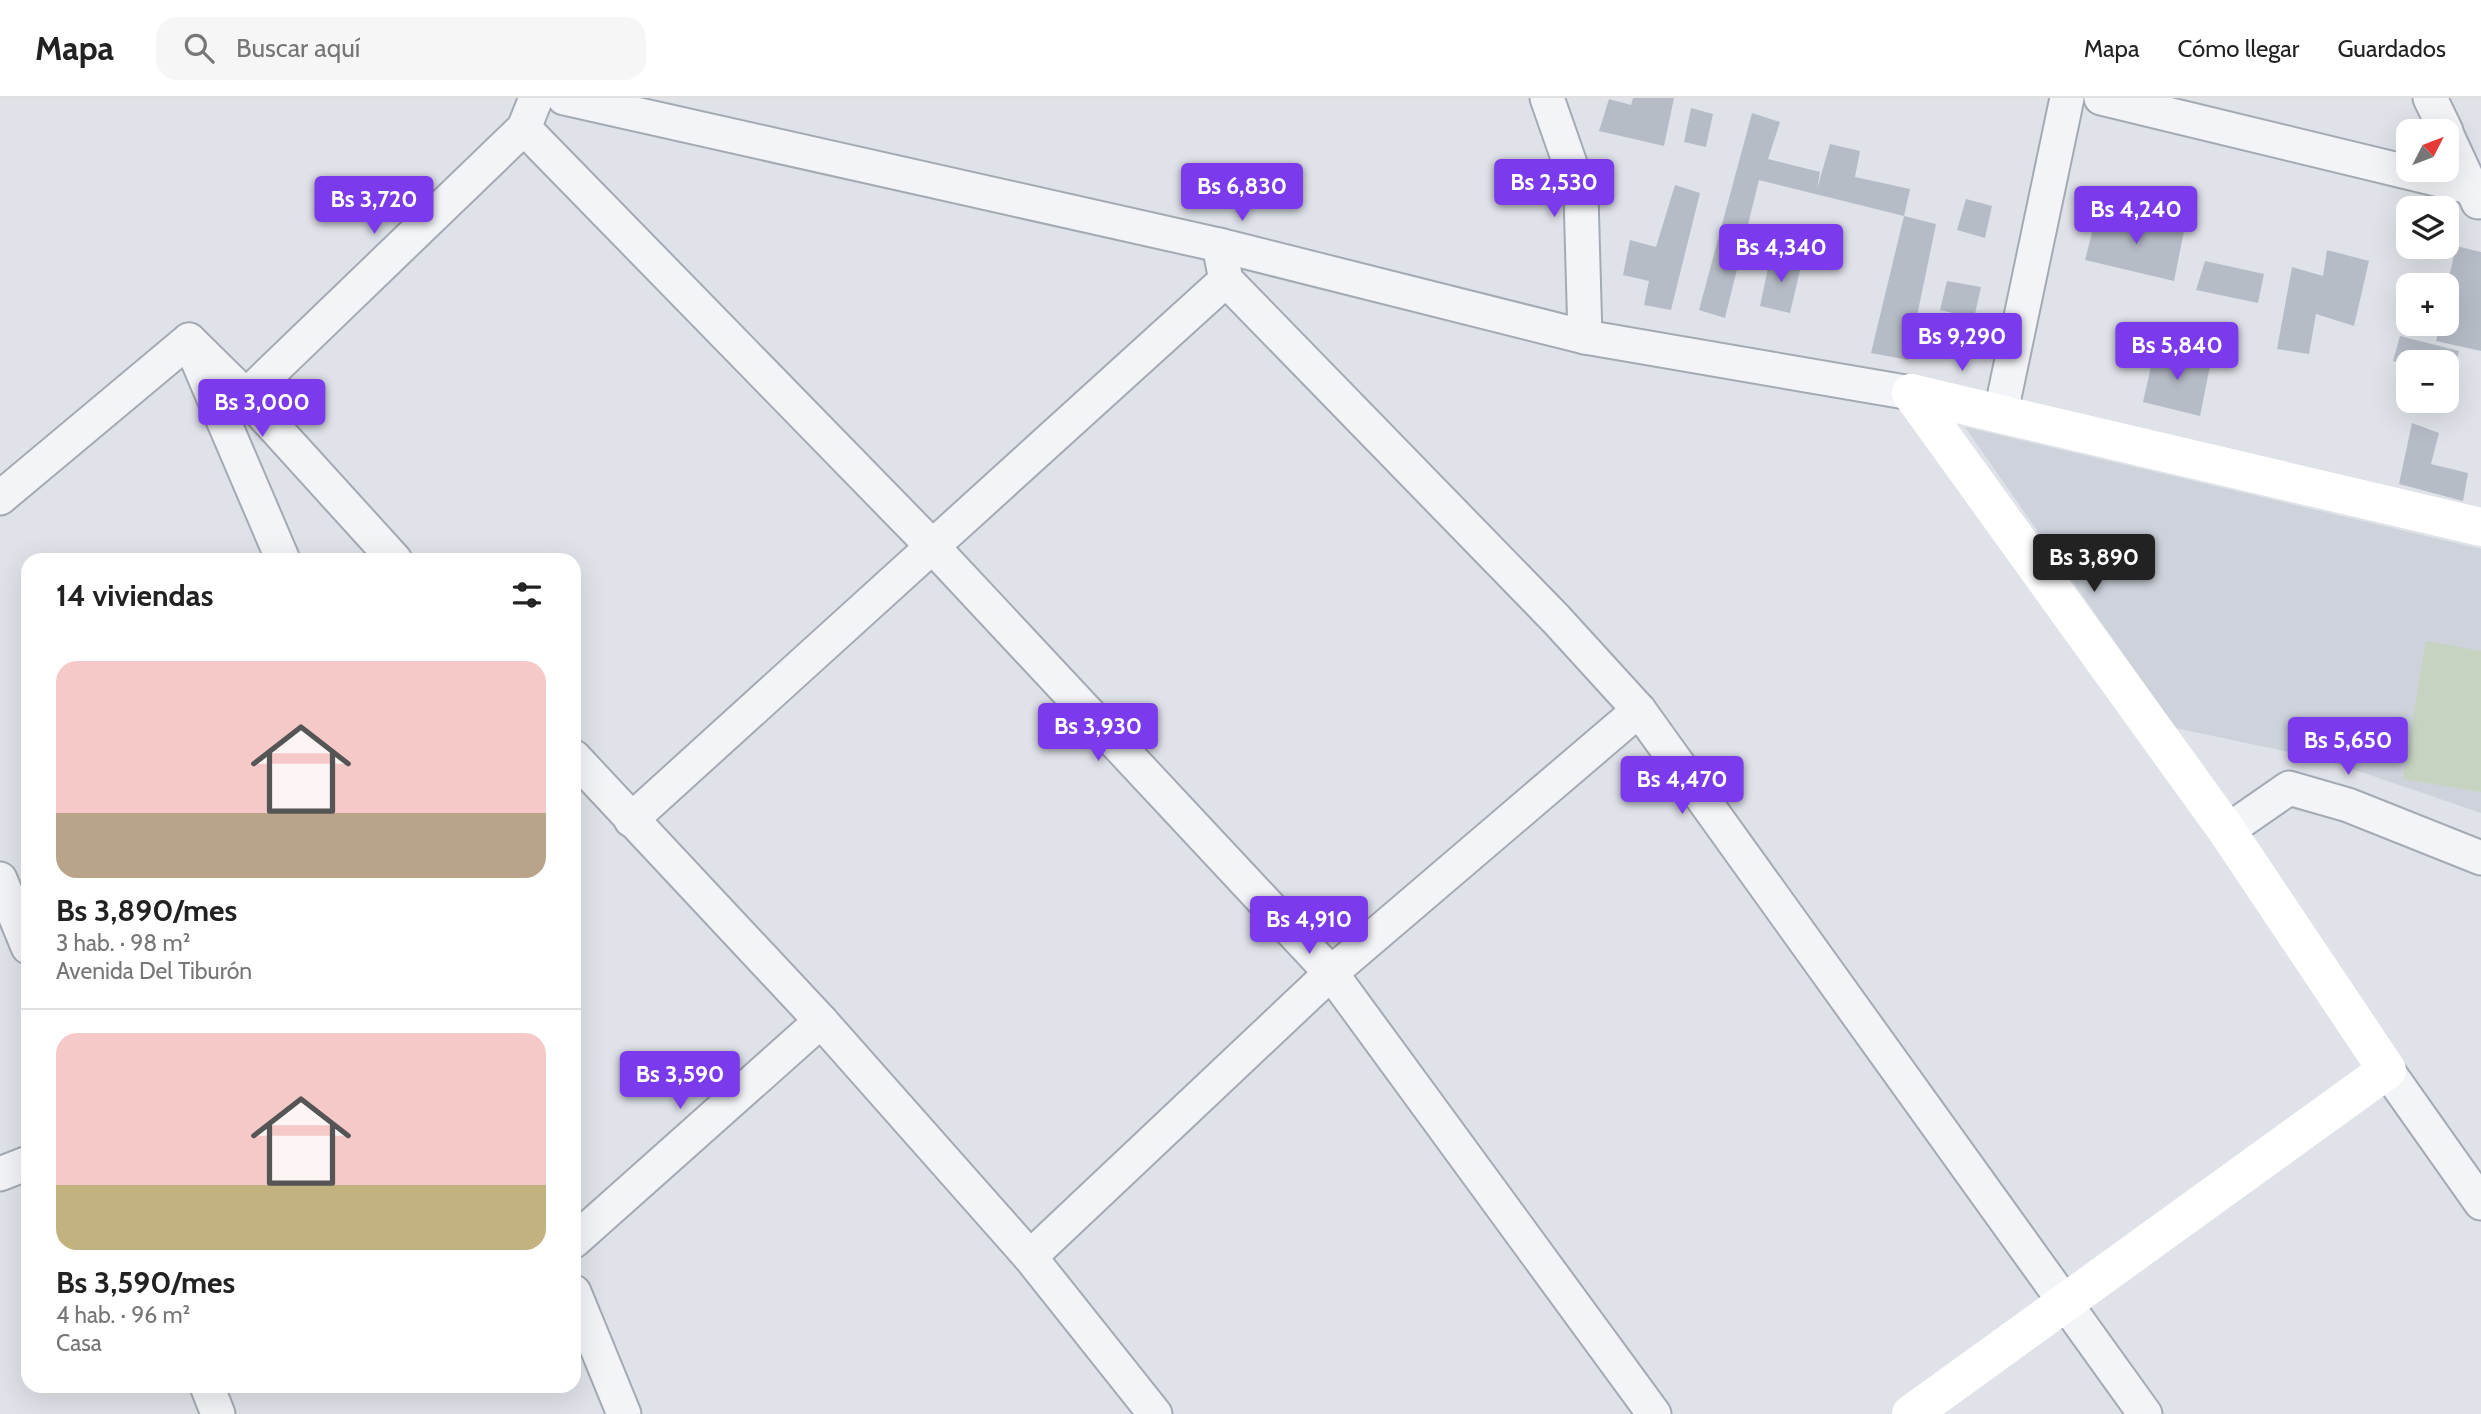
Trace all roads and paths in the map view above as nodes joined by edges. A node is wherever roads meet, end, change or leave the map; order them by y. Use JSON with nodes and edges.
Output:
{"nodes":[{"id":1,"x":564,"y":98,"type":"edge"},
{"id":2,"x":1547,"y":98,"type":"edge"},
{"id":3,"x":2067,"y":98,"type":"edge"},
{"id":4,"x":2101,"y":98,"type":"edge"},
{"id":5,"x":2430,"y":98,"type":"edge"},
{"id":6,"x":530,"y":113,"type":"edge"},
{"id":7,"x":2440,"y":119,"type":"edge"},
{"id":8,"x":2481,"y":145,"type":"edge"},
{"id":9,"x":2459,"y":158,"type":"edge"},
{"id":10,"x":2478,"y":195,"type":"edge"},
{"id":11,"x":1219,"y":245,"type":"junction"},
{"id":12,"x":1226,"y":280,"type":"junction"},
{"id":13,"x":1585,"y":337,"type":"junction"},
{"id":14,"x":189,"y":341,"type":"junction"},
{"id":15,"x":1911,"y":393,"type":"junction"},
{"id":16,"x":246,"y":396,"type":"junction"},
{"id":17,"x":2001,"y":412,"type":"junction"},
{"id":18,"x":0,"y":498,"type":"edge"},
{"id":19,"x":2481,"y":527,"type":"edge"},
{"id":20,"x":932,"y":546,"type":"junction"},
{"id":21,"x":279,"y":553,"type":"edge"},
{"id":22,"x":389,"y":553,"type":"edge"},
{"id":23,"x":1639,"y":710,"type":"junction"},
{"id":24,"x":581,"y":765,"type":"edge"},
{"id":25,"x":631,"y":820,"type":"junction"},
{"id":26,"x":2227,"y":831,"type":"junction"},
{"id":27,"x":2481,"y":858,"type":"edge"},
{"id":28,"x":0,"y":880,"type":"edge"},
{"id":29,"x":21,"y":930,"type":"edge"},
{"id":30,"x":1331,"y":973,"type":"junction"},
{"id":31,"x":821,"y":1021,"type":"junction"},
{"id":32,"x":2387,"y":1070,"type":"junction"},
{"id":33,"x":21,"y":1166,"type":"edge"},
{"id":34,"x":0,"y":1174,"type":"edge"},
{"id":35,"x":2481,"y":1203,"type":"edge"},
{"id":36,"x":581,"y":1235,"type":"edge"},
{"id":37,"x":1030,"y":1257,"type":"junction"},
{"id":38,"x":2066,"y":1302,"type":"junction"},
{"id":39,"x":581,"y":1309,"type":"edge"},
{"id":40,"x":210,"y":1393,"type":"edge"},
{"id":41,"x":1142,"y":1409,"type":"edge"},
{"id":42,"x":218,"y":1414,"type":"edge"},
{"id":43,"x":624,"y":1414,"type":"edge"},
{"id":44,"x":1654,"y":1414,"type":"edge"},
{"id":45,"x":1911,"y":1414,"type":"edge"},
{"id":46,"x":2145,"y":1414,"type":"edge"}],
"edges":[{"from":1,"to":11,"type":"street"},
{"from":2,"to":13,"type":"street"},
{"from":3,"to":17,"type":"street"},
{"from":4,"to":10,"type":"street"},
{"from":5,"to":7,"type":"street"},
{"from":6,"to":16,"type":"street"},
{"from":6,"to":20,"type":"street"},
{"from":8,"to":10,"type":"street"},
{"from":9,"to":10,"type":"street"},
{"from":11,"to":12,"type":"street"},
{"from":11,"to":13,"type":"street"},
{"from":12,"to":20,"type":"street"},
{"from":12,"to":23,"type":"street"},
{"from":13,"to":15,"type":"street"},
{"from":14,"to":16,"type":"street"},
{"from":14,"to":18,"type":"street"},
{"from":14,"to":21,"type":"street"},
{"from":15,"to":17,"type":"street"},
{"from":15,"to":26,"type":"street"},
{"from":16,"to":22,"type":"street"},
{"from":17,"to":19,"type":"street"},
{"from":20,"to":25,"type":"street"},
{"from":20,"to":30,"type":"street"},
{"from":23,"to":30,"type":"street"},
{"from":23,"to":38,"type":"street"},
{"from":24,"to":25,"type":"street"},
{"from":25,"to":31,"type":"street"},
{"from":26,"to":27,"type":"street"},
{"from":26,"to":32,"type":"street"},
{"from":28,"to":29,"type":"street"},
{"from":30,"to":37,"type":"street"},
{"from":30,"to":44,"type":"street"},
{"from":31,"to":36,"type":"street"},
{"from":31,"to":37,"type":"street"},
{"from":32,"to":35,"type":"street"},
{"from":32,"to":38,"type":"street"},
{"from":33,"to":34,"type":"street"},
{"from":37,"to":41,"type":"street"},
{"from":38,"to":45,"type":"street"},
{"from":38,"to":46,"type":"street"},
{"from":39,"to":43,"type":"street"},
{"from":40,"to":42,"type":"street"}]}
